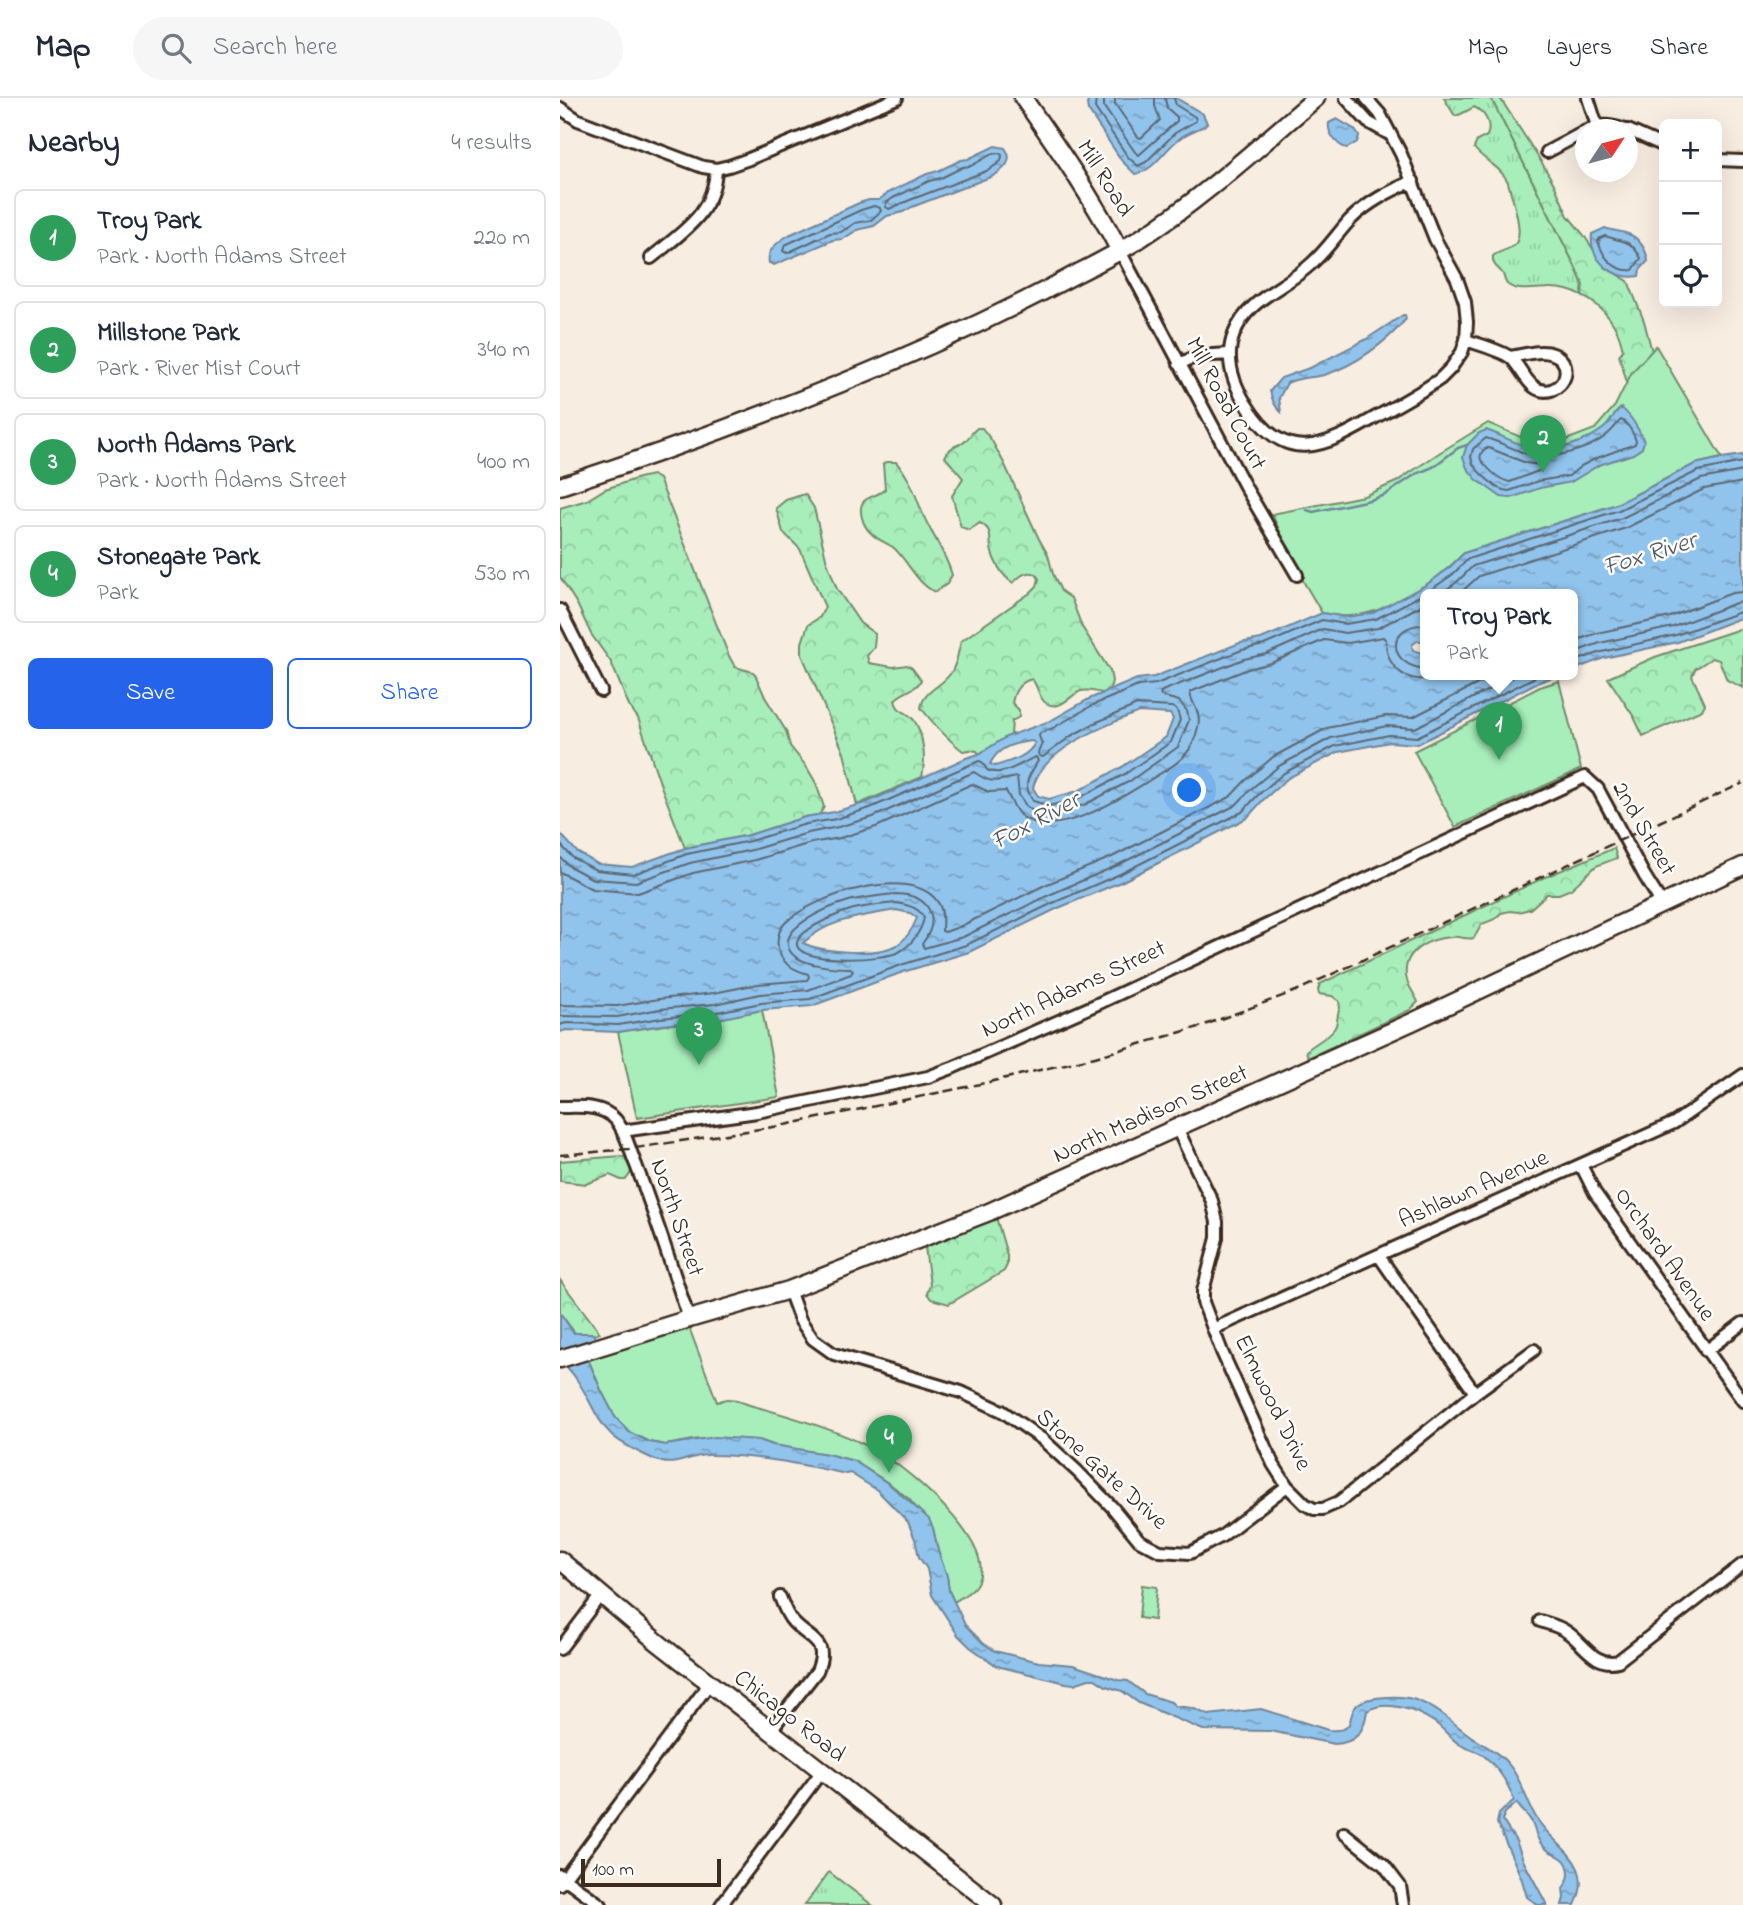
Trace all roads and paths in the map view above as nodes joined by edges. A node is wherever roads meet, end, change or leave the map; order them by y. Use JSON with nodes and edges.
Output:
{"nodes":[{"id":1,"x":897,"y":98,"type":"edge"},
{"id":2,"x":1023,"y":98,"type":"edge"},
{"id":3,"x":1316,"y":98,"type":"edge"},
{"id":4,"x":1346,"y":98,"type":"edge"},
{"id":5,"x":1366,"y":98,"type":"edge"},
{"id":6,"x":1588,"y":98,"type":"edge"},
{"id":7,"x":560,"y":108,"type":"edge"},
{"id":8,"x":1589,"y":119,"type":"edge"},
{"id":9,"x":1389,"y":134,"type":"junction"},
{"id":10,"x":1638,"y":135,"type":"edge"},
{"id":11,"x":1575,"y":137,"type":"edge"},
{"id":12,"x":1659,"y":144,"type":"edge"},
{"id":13,"x":1547,"y":152,"type":"dead end"},
{"id":14,"x":1722,"y":160,"type":"edge"},
{"id":15,"x":1743,"y":161,"type":"edge"},
{"id":16,"x":716,"y":169,"type":"junction"},
{"id":17,"x":1413,"y":181,"type":"junction"},
{"id":18,"x":1120,"y":251,"type":"junction"},
{"id":19,"x":650,"y":258,"type":"dead end"},
{"id":20,"x":1466,"y":340,"type":"junction"},
{"id":21,"x":1229,"y":354,"type":"junction"},
{"id":22,"x":1510,"y":357,"type":"junction"},
{"id":23,"x":1180,"y":364,"type":"junction"},
{"id":24,"x":560,"y":486,"type":"edge"},
{"id":25,"x":1297,"y":575,"type":"dead end"},
{"id":26,"x":560,"y":610,"type":"edge"},
{"id":27,"x":601,"y":691,"type":"dead end"},
{"id":28,"x":1585,"y":777,"type":"joint"},
{"id":29,"x":1743,"y":866,"type":"edge"},
{"id":30,"x":1662,"y":904,"type":"junction"},
{"id":31,"x":1743,"y":1074,"type":"edge"},
{"id":32,"x":560,"y":1107,"type":"edge"},
{"id":33,"x":1177,"y":1128,"type":"junction"},
{"id":34,"x":622,"y":1131,"type":"junction"},
{"id":35,"x":1581,"y":1165,"type":"junction"},
{"id":36,"x":1378,"y":1256,"type":"junction"},
{"id":37,"x":789,"y":1290,"type":"junction"},
{"id":38,"x":689,"y":1319,"type":"junction"},
{"id":39,"x":1743,"y":1323,"type":"edge"},
{"id":40,"x":1213,"y":1329,"type":"junction"},
{"id":41,"x":1534,"y":1350,"type":"dead end"},
{"id":42,"x":1706,"y":1350,"type":"junction"},
{"id":43,"x":560,"y":1359,"type":"edge"},
{"id":44,"x":1475,"y":1393,"type":"junction"},
{"id":45,"x":1743,"y":1401,"type":"edge"},
{"id":46,"x":1287,"y":1486,"type":"junction"},
{"id":47,"x":560,"y":1560,"type":"edge"},
{"id":48,"x":1743,"y":1564,"type":"edge"},
{"id":49,"x":600,"y":1595,"type":"junction"},
{"id":50,"x":779,"y":1597,"type":"dead end"},
{"id":51,"x":1540,"y":1621,"type":"dead end"},
{"id":52,"x":560,"y":1649,"type":"edge"},
{"id":53,"x":709,"y":1684,"type":"junction"},
{"id":54,"x":770,"y":1731,"type":"junction"},
{"id":55,"x":822,"y":1771,"type":"junction"},
{"id":56,"x":1344,"y":1833,"type":"dead end"},
{"id":57,"x":561,"y":1879,"type":"edge"},
{"id":58,"x":600,"y":1905,"type":"edge"},
{"id":59,"x":721,"y":1905,"type":"edge"},
{"id":60,"x":993,"y":1905,"type":"edge"},
{"id":61,"x":1403,"y":1905,"type":"edge"}],
"edges":[{"from":1,"to":16,"type":"street"},
{"from":2,"to":18,"type":"street","name":"Mill Road"},
{"from":3,"to":18,"type":"street"},
{"from":4,"to":9,"type":"street"},
{"from":5,"to":9,"type":"street"},
{"from":6,"to":8,"type":"street"},
{"from":7,"to":16,"type":"street"},
{"from":9,"to":17,"type":"street"},
{"from":10,"to":12,"type":"street"},
{"from":11,"to":13,"type":"street"},
{"from":14,"to":15,"type":"street"},
{"from":16,"to":19,"type":"street"},
{"from":17,"to":20,"type":"street"},
{"from":17,"to":21,"type":"street"},
{"from":18,"to":23,"type":"street","name":"Mill Road Court"},
{"from":18,"to":24,"type":"street"},
{"from":20,"to":21,"type":"street"},
{"from":20,"to":22,"type":"street"},
{"from":21,"to":23,"type":"street"},
{"from":22,"to":22,"type":"street"},
{"from":23,"to":25,"type":"street","name":"Mill Road Court"},
{"from":26,"to":27,"type":"street"},
{"from":28,"to":30,"type":"street","name":"2nd Street"},
{"from":28,"to":34,"type":"street","name":"North Adams Street"},
{"from":29,"to":30,"type":"street","name":"North Madison Street"},
{"from":30,"to":33,"type":"street","name":"North Madison Street"},
{"from":31,"to":35,"type":"street","name":"Ashlawn Avenue"},
{"from":32,"to":34,"type":"street"},
{"from":33,"to":37,"type":"street","name":"North Madison Street"},
{"from":33,"to":40,"type":"street","name":"Elmwood Drive"},
{"from":34,"to":38,"type":"street","name":"North Street"},
{"from":35,"to":36,"type":"street","name":"Ashlawn Avenue"},
{"from":35,"to":42,"type":"street","name":"Orchard Avenue"},
{"from":36,"to":40,"type":"street","name":"Ashlawn Avenue"},
{"from":36,"to":44,"type":"street"},
{"from":37,"to":38,"type":"street","name":"North Madison Street"},
{"from":37,"to":46,"type":"street","name":"Stone Gate Drive"},
{"from":38,"to":43,"type":"street","name":"North Madison Street"},
{"from":39,"to":42,"type":"street"},
{"from":40,"to":46,"type":"street","name":"Elmwood Drive"},
{"from":41,"to":44,"type":"street","name":"Elmwood Drive"},
{"from":42,"to":45,"type":"street","name":"Orchard Avenue"},
{"from":44,"to":46,"type":"street","name":"Elmwood Drive"},
{"from":47,"to":49,"type":"street","name":"Chicago Road"},
{"from":48,"to":51,"type":"street"},
{"from":49,"to":52,"type":"street"},
{"from":49,"to":53,"type":"street","name":"Chicago Road"},
{"from":50,"to":54,"type":"street"},
{"from":53,"to":54,"type":"street","name":"Chicago Road"},
{"from":53,"to":57,"type":"street"},
{"from":54,"to":55,"type":"street","name":"Chicago Road"},
{"from":55,"to":59,"type":"street"},
{"from":55,"to":60,"type":"street","name":"Chicago Road"},
{"from":56,"to":61,"type":"street"},
{"from":57,"to":58,"type":"street"}]}
